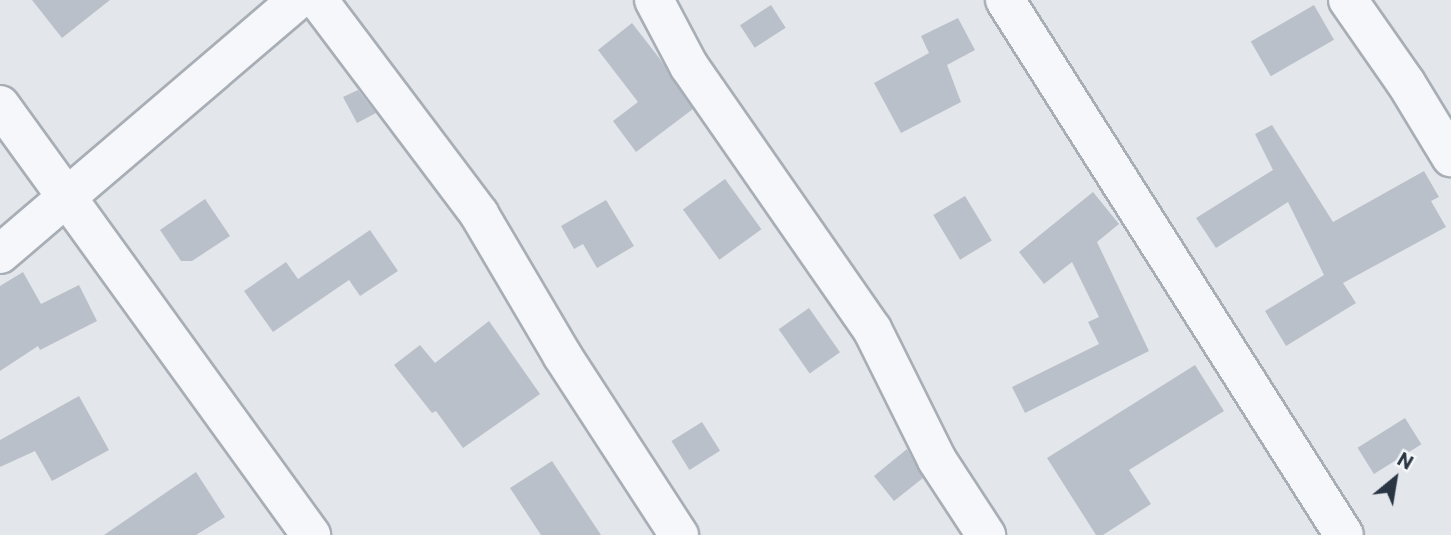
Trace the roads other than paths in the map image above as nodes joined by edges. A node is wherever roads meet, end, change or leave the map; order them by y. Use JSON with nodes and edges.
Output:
{"nodes":[{"id":1,"x":297,"y":0,"type":"edge"},
{"id":2,"x":318,"y":0,"type":"edge"},
{"id":3,"x":654,"y":0,"type":"edge"},
{"id":4,"x":1005,"y":0,"type":"edge"},
{"id":5,"x":1348,"y":0,"type":"edge"},
{"id":6,"x":0,"y":105,"type":"edge"},
{"id":7,"x":1451,"y":157,"type":"edge"},
{"id":8,"x":68,"y":195,"type":"junction"},
{"id":9,"x":0,"y":254,"type":"edge"},
{"id":10,"x":311,"y":535,"type":"edge"},
{"id":11,"x":679,"y":535,"type":"edge"},
{"id":12,"x":986,"y":535,"type":"edge"},
{"id":13,"x":1344,"y":535,"type":"edge"}],
"edges":[{"from":1,"to":8,"type":"street"},
{"from":2,"to":11,"type":"street"},
{"from":3,"to":12,"type":"street"},
{"from":4,"to":13,"type":"street"},
{"from":5,"to":7,"type":"street"},
{"from":6,"to":8,"type":"street"},
{"from":8,"to":9,"type":"street"},
{"from":8,"to":10,"type":"street"}]}
